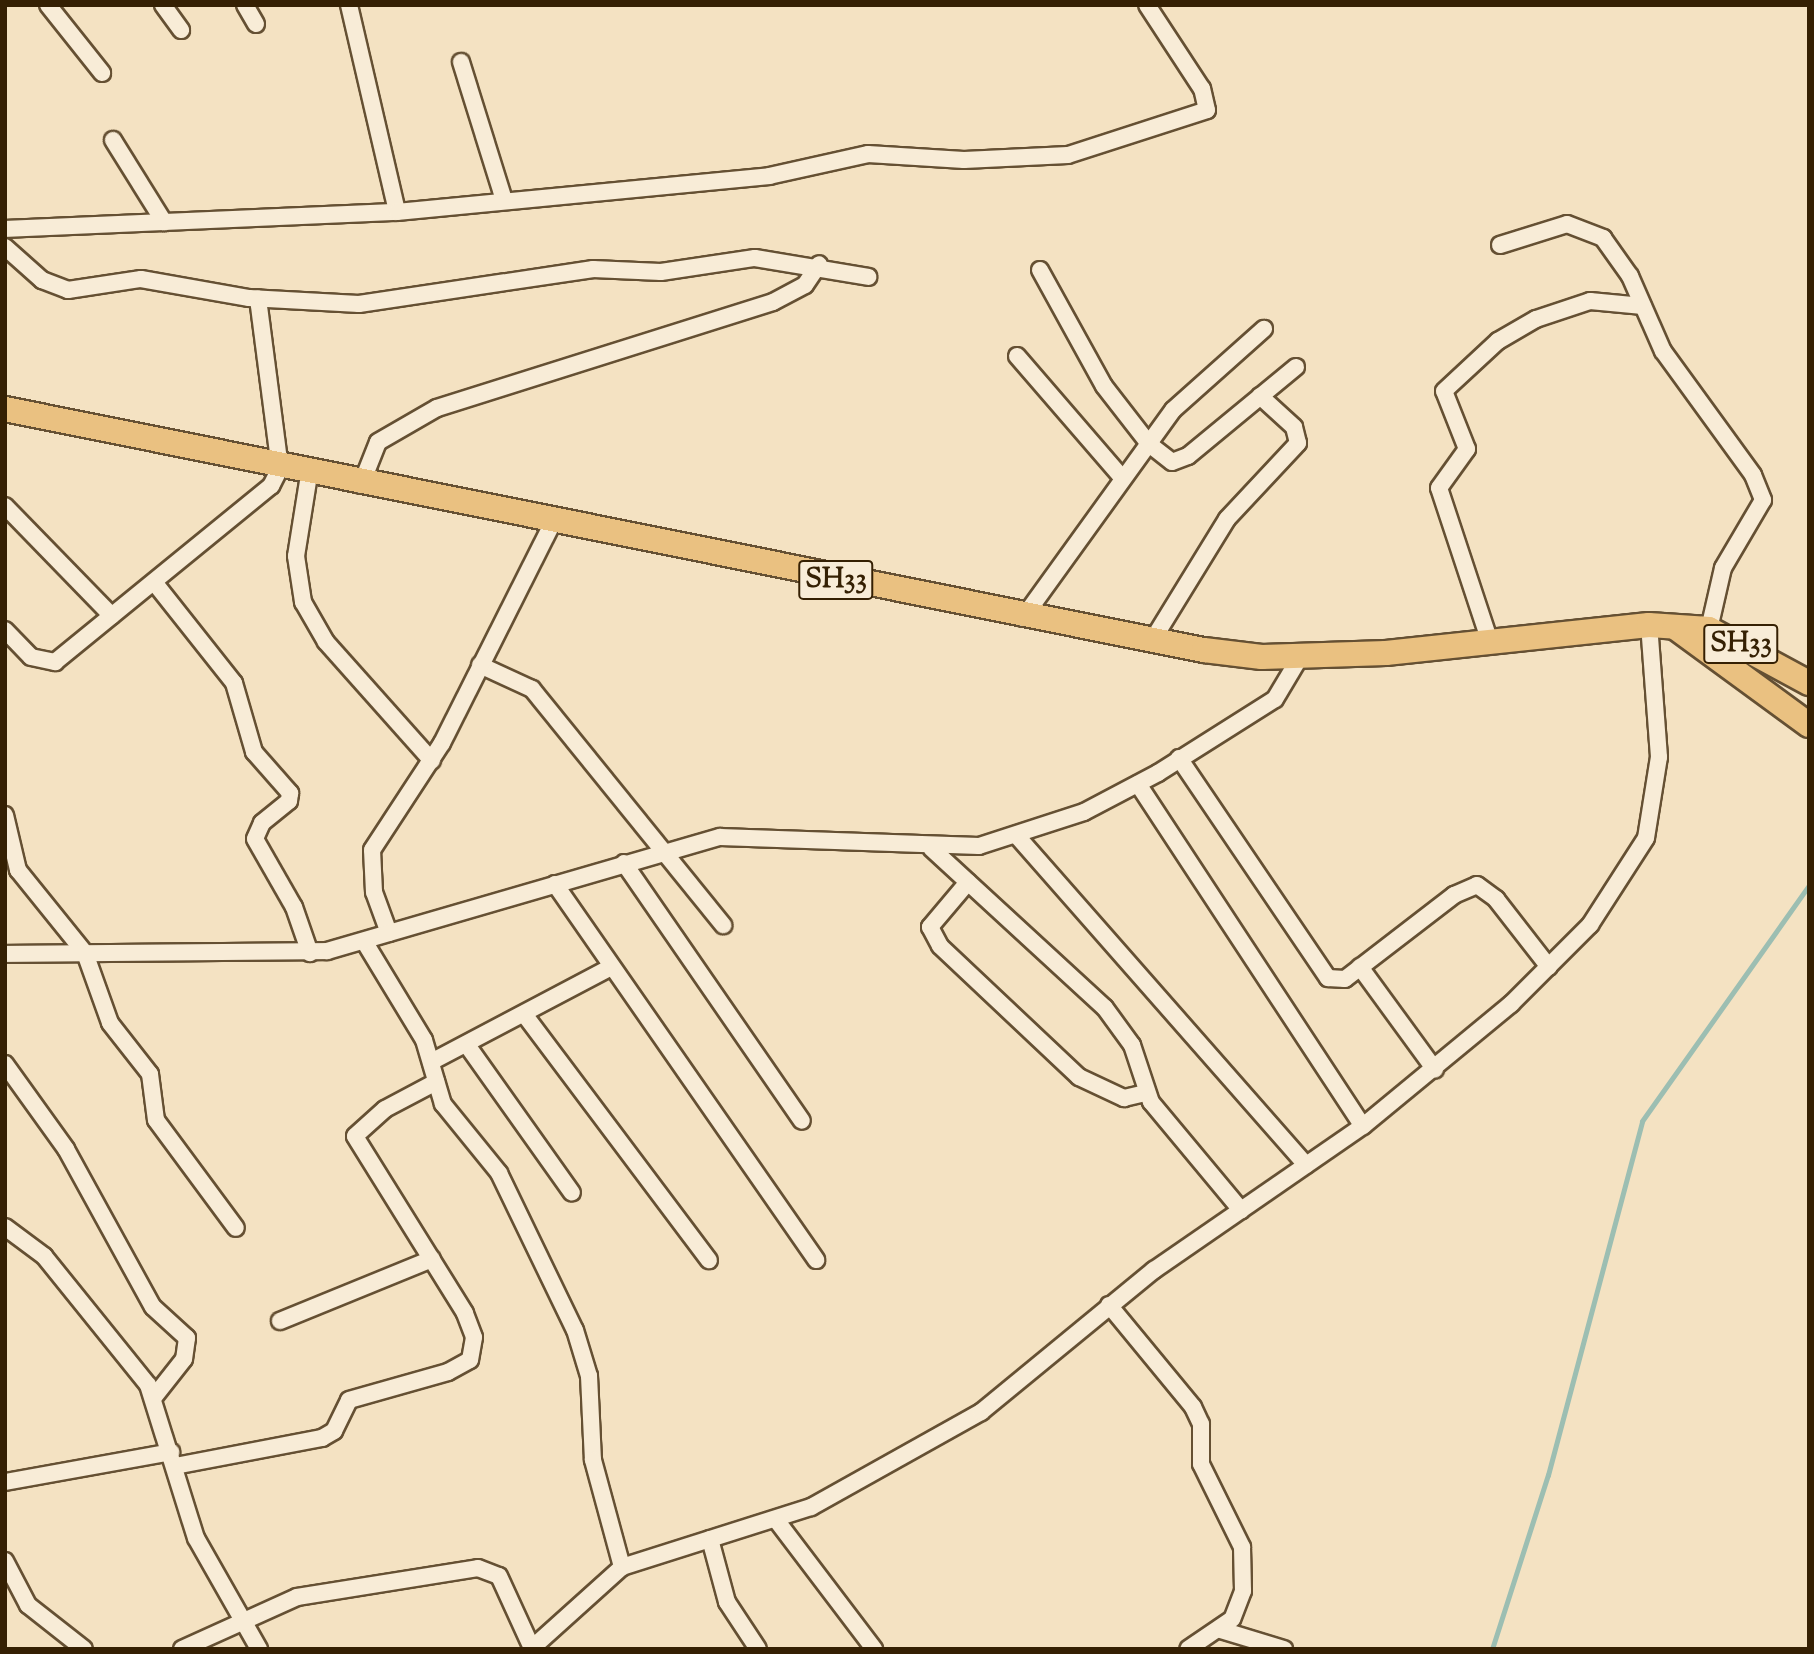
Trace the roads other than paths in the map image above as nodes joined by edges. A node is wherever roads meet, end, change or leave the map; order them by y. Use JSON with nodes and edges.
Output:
{"nodes":[{"id":1,"x":48,"y":5,"type":"edge"},
{"id":2,"x":163,"y":5,"type":"edge"},
{"id":3,"x":245,"y":5,"type":"edge"},
{"id":4,"x":349,"y":5,"type":"edge"},
{"id":5,"x":1147,"y":5,"type":"edge"},
{"id":6,"x":257,"y":24,"type":"dead end"},
{"id":7,"x":181,"y":30,"type":"dead end"},
{"id":8,"x":461,"y":62,"type":"dead end"},
{"id":9,"x":102,"y":73,"type":"dead end"},
{"id":10,"x":113,"y":140,"type":"dead end"},
{"id":11,"x":504,"y":200,"type":"junction"},
{"id":12,"x":397,"y":212,"type":"junction"},
{"id":13,"x":164,"y":222,"type":"junction"},
{"id":14,"x":5,"y":229,"type":"edge"},
{"id":15,"x":1500,"y":245,"type":"dead end"},
{"id":16,"x":5,"y":247,"type":"edge"},
{"id":17,"x":820,"y":264,"type":"junction"},
{"id":18,"x":1040,"y":270,"type":"dead end"},
{"id":19,"x":868,"y":277,"type":"dead end"},
{"id":20,"x":258,"y":298,"type":"junction"},
{"id":21,"x":1643,"y":306,"type":"junction"},
{"id":22,"x":1264,"y":329,"type":"dead end"},
{"id":23,"x":1017,"y":356,"type":"dead end"},
{"id":24,"x":1296,"y":367,"type":"dead end"},
{"id":25,"x":1260,"y":396,"type":"junction"},
{"id":26,"x":5,"y":409,"type":"edge"},
{"id":27,"x":1149,"y":444,"type":"junction"},
{"id":28,"x":280,"y":468,"type":"junction"},
{"id":29,"x":309,"y":475,"type":"junction"},
{"id":30,"x":1123,"y":478,"type":"junction"},
{"id":31,"x":361,"y":485,"type":"junction"},
{"id":32,"x":5,"y":506,"type":"edge"},
{"id":33,"x":553,"y":522,"type":"junction"},
{"id":34,"x":154,"y":582,"type":"junction"},
{"id":35,"x":112,"y":616,"type":"junction"},
{"id":36,"x":1023,"y":618,"type":"junction"},
{"id":37,"x":1649,"y":625,"type":"junction"},
{"id":38,"x":1675,"y":627,"type":"junction"},
{"id":39,"x":1709,"y":629,"type":"junction"},
{"id":40,"x":5,"y":630,"type":"edge"},
{"id":41,"x":1152,"y":641,"type":"junction"},
{"id":42,"x":1490,"y":642,"type":"junction"},
{"id":43,"x":1300,"y":657,"type":"junction"},
{"id":44,"x":481,"y":665,"type":"junction"},
{"id":45,"x":1805,"y":680,"type":"edge"},
{"id":46,"x":1809,"y":724,"type":"edge"},
{"id":47,"x":1179,"y":758,"type":"junction"},
{"id":48,"x":432,"y":761,"type":"junction"},
{"id":49,"x":1138,"y":784,"type":"junction"},
{"id":50,"x":5,"y":815,"type":"edge"},
{"id":51,"x":1017,"y":836,"type":"junction"},
{"id":52,"x":931,"y":848,"type":"junction"},
{"id":53,"x":664,"y":851,"type":"junction"},
{"id":54,"x":624,"y":863,"type":"junction"},
{"id":55,"x":968,"y":882,"type":"junction"},
{"id":56,"x":555,"y":884,"type":"junction"},
{"id":57,"x":723,"y":925,"type":"dead end"},
{"id":58,"x":389,"y":933,"type":"junction"},
{"id":59,"x":364,"y":941,"type":"junction"},
{"id":60,"x":85,"y":953,"type":"junction"},
{"id":61,"x":310,"y":953,"type":"junction"},
{"id":62,"x":5,"y":954,"type":"edge"},
{"id":63,"x":611,"y":967,"type":"junction"},
{"id":64,"x":1360,"y":967,"type":"junction"},
{"id":65,"x":1549,"y":967,"type":"junction"},
{"id":66,"x":524,"y":1014,"type":"junction"},
{"id":67,"x":467,"y":1045,"type":"junction"},
{"id":68,"x":430,"y":1062,"type":"junction"},
{"id":69,"x":5,"y":1064,"type":"edge"},
{"id":70,"x":1435,"y":1070,"type":"junction"},
{"id":71,"x":436,"y":1082,"type":"junction"},
{"id":72,"x":1145,"y":1093,"type":"junction"},
{"id":73,"x":802,"y":1121,"type":"dead end"},
{"id":74,"x":1363,"y":1126,"type":"junction"},
{"id":75,"x":1306,"y":1165,"type":"junction"},
{"id":76,"x":572,"y":1193,"type":"dead end"},
{"id":77,"x":1241,"y":1209,"type":"junction"},
{"id":78,"x":5,"y":1227,"type":"edge"},
{"id":79,"x":236,"y":1228,"type":"dead end"},
{"id":80,"x":432,"y":1259,"type":"junction"},
{"id":81,"x":709,"y":1260,"type":"dead end"},
{"id":82,"x":816,"y":1260,"type":"dead end"},
{"id":83,"x":1109,"y":1306,"type":"junction"},
{"id":84,"x":280,"y":1321,"type":"dead end"},
{"id":85,"x":153,"y":1397,"type":"junction"},
{"id":86,"x":173,"y":1459,"type":"junction"},
{"id":87,"x":5,"y":1482,"type":"edge"},
{"id":88,"x":777,"y":1521,"type":"junction"},
{"id":89,"x":710,"y":1539,"type":"junction"},
{"id":90,"x":5,"y":1561,"type":"edge"},
{"id":91,"x":622,"y":1567,"type":"junction"},
{"id":92,"x":242,"y":1620,"type":"junction"},
{"id":93,"x":1221,"y":1630,"type":"junction"},
{"id":94,"x":532,"y":1648,"type":"edge"},
{"id":95,"x":84,"y":1649,"type":"edge"},
{"id":96,"x":182,"y":1649,"type":"edge"},
{"id":97,"x":259,"y":1649,"type":"edge"},
{"id":98,"x":758,"y":1649,"type":"edge"},
{"id":99,"x":874,"y":1649,"type":"edge"},
{"id":100,"x":1188,"y":1649,"type":"edge"},
{"id":101,"x":1284,"y":1649,"type":"edge"}],
"edges":[{"from":1,"to":9,"type":"street"},
{"from":2,"to":7,"type":"street"},
{"from":3,"to":6,"type":"street"},
{"from":4,"to":12,"type":"street"},
{"from":5,"to":11,"type":"street"},
{"from":8,"to":11,"type":"street"},
{"from":10,"to":13,"type":"street"},
{"from":11,"to":12,"type":"street"},
{"from":12,"to":13,"type":"street"},
{"from":13,"to":14,"type":"street"},
{"from":15,"to":21,"type":"street"},
{"from":16,"to":20,"type":"street"},
{"from":17,"to":19,"type":"street"},
{"from":17,"to":20,"type":"street"},
{"from":17,"to":31,"type":"street"},
{"from":18,"to":27,"type":"street"},
{"from":20,"to":28,"type":"street"},
{"from":21,"to":39,"type":"street"},
{"from":21,"to":42,"type":"street"},
{"from":22,"to":27,"type":"street"},
{"from":23,"to":30,"type":"street"},
{"from":24,"to":25,"type":"street"},
{"from":25,"to":27,"type":"street"},
{"from":25,"to":41,"type":"street"},
{"from":26,"to":28,"type":"main road","number":"SH33"},
{"from":27,"to":30,"type":"street"},
{"from":28,"to":29,"type":"main road","number":"SH33"},
{"from":28,"to":34,"type":"street"},
{"from":29,"to":31,"type":"main road","number":"SH33"},
{"from":29,"to":48,"type":"street"},
{"from":30,"to":36,"type":"street"},
{"from":31,"to":33,"type":"main road","number":"SH33"},
{"from":32,"to":35,"type":"street"},
{"from":33,"to":36,"type":"main road","number":"SH33"},
{"from":33,"to":44,"type":"street"},
{"from":34,"to":35,"type":"street"},
{"from":34,"to":61,"type":"street"},
{"from":35,"to":40,"type":"street"},
{"from":36,"to":41,"type":"main road","number":"SH33"},
{"from":37,"to":38,"type":"main road","number":"SH33"},
{"from":37,"to":42,"type":"main road","number":"SH33"},
{"from":37,"to":65,"type":"street"},
{"from":38,"to":39,"type":"main road","number":"SH33"},
{"from":38,"to":46,"type":"main road","number":"SH33"},
{"from":39,"to":45,"type":"main road","number":"SH33"},
{"from":41,"to":43,"type":"main road","number":"SH33"},
{"from":42,"to":43,"type":"main road","number":"SH33"},
{"from":43,"to":47,"type":"street"},
{"from":44,"to":48,"type":"street"},
{"from":44,"to":53,"type":"street"},
{"from":47,"to":49,"type":"street"},
{"from":47,"to":64,"type":"street"},
{"from":48,"to":58,"type":"street"},
{"from":49,"to":51,"type":"street"},
{"from":49,"to":74,"type":"street"},
{"from":50,"to":60,"type":"street"},
{"from":51,"to":52,"type":"street"},
{"from":51,"to":75,"type":"street"},
{"from":52,"to":53,"type":"street"},
{"from":52,"to":55,"type":"street"},
{"from":53,"to":54,"type":"street"},
{"from":53,"to":57,"type":"street"},
{"from":54,"to":56,"type":"street"},
{"from":54,"to":73,"type":"street"},
{"from":55,"to":72,"type":"street"},
{"from":55,"to":72,"type":"street"},
{"from":56,"to":58,"type":"street"},
{"from":56,"to":63,"type":"street"},
{"from":58,"to":59,"type":"street"},
{"from":59,"to":61,"type":"street"},
{"from":59,"to":68,"type":"street"},
{"from":60,"to":61,"type":"street"},
{"from":60,"to":62,"type":"street"},
{"from":60,"to":79,"type":"street"},
{"from":63,"to":66,"type":"street"},
{"from":63,"to":82,"type":"street"},
{"from":64,"to":65,"type":"street"},
{"from":64,"to":70,"type":"street"},
{"from":65,"to":70,"type":"street"},
{"from":66,"to":67,"type":"street"},
{"from":66,"to":81,"type":"street"},
{"from":67,"to":68,"type":"street"},
{"from":67,"to":76,"type":"street"},
{"from":68,"to":71,"type":"street"},
{"from":69,"to":85,"type":"street"},
{"from":70,"to":74,"type":"street"},
{"from":71,"to":80,"type":"street"},
{"from":71,"to":91,"type":"street"},
{"from":72,"to":77,"type":"street"},
{"from":74,"to":75,"type":"street"},
{"from":75,"to":77,"type":"street"},
{"from":77,"to":83,"type":"street"},
{"from":78,"to":85,"type":"street"},
{"from":80,"to":84,"type":"street"},
{"from":80,"to":86,"type":"street"},
{"from":83,"to":88,"type":"street"},
{"from":83,"to":93,"type":"street"},
{"from":85,"to":86,"type":"street"},
{"from":86,"to":87,"type":"street"},
{"from":86,"to":92,"type":"street"},
{"from":88,"to":89,"type":"street"},
{"from":88,"to":99,"type":"street"},
{"from":89,"to":91,"type":"street"},
{"from":89,"to":98,"type":"street"},
{"from":90,"to":95,"type":"street"},
{"from":91,"to":94,"type":"street"},
{"from":92,"to":94,"type":"street"},
{"from":92,"to":96,"type":"street"},
{"from":92,"to":97,"type":"street"},
{"from":93,"to":100,"type":"street"},
{"from":93,"to":101,"type":"street"}]}
